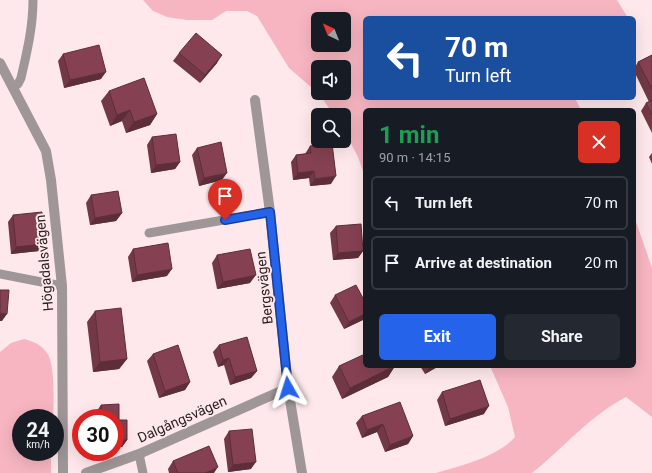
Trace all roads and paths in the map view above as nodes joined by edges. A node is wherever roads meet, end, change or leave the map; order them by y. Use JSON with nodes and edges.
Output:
{"nodes":[{"id":1,"x":33,"y":0,"type":"edge"},
{"id":2,"x":0,"y":63,"type":"edge"},
{"id":3,"x":14,"y":87,"type":"junction"},
{"id":4,"x":255,"y":100,"type":"dead end"},
{"id":5,"x":270,"y":212,"type":"junction"},
{"id":6,"x":149,"y":233,"type":"dead end"},
{"id":7,"x":0,"y":274,"type":"edge"},
{"id":8,"x":62,"y":286,"type":"junction"},
{"id":9,"x":288,"y":388,"type":"junction"},
{"id":10,"x":139,"y":454,"type":"junction"},
{"id":11,"x":63,"y":473,"type":"edge"},
{"id":12,"x":86,"y":473,"type":"edge"},
{"id":13,"x":143,"y":473,"type":"edge"},
{"id":14,"x":302,"y":473,"type":"edge"}],
"edges":[{"from":1,"to":3,"type":"lane"},
{"from":2,"to":3,"type":"street","name":"Högadalsvägen"},
{"from":3,"to":8,"type":"street","name":"Högadalsvägen"},
{"from":4,"to":5,"type":"street","name":"Bergsvägen"},
{"from":5,"to":6,"type":"lane"},
{"from":5,"to":9,"type":"street","name":"Bergsvägen"},
{"from":7,"to":8,"type":"lane"},
{"from":8,"to":11,"type":"street","name":"Högadalsvägen"},
{"from":9,"to":10,"type":"street","name":"Dalgångsvägen"},
{"from":9,"to":14,"type":"street","name":"Bergsvägen"},
{"from":10,"to":12,"type":"street","name":"Dalgångsvägen"},
{"from":10,"to":13,"type":"lane"}]}
